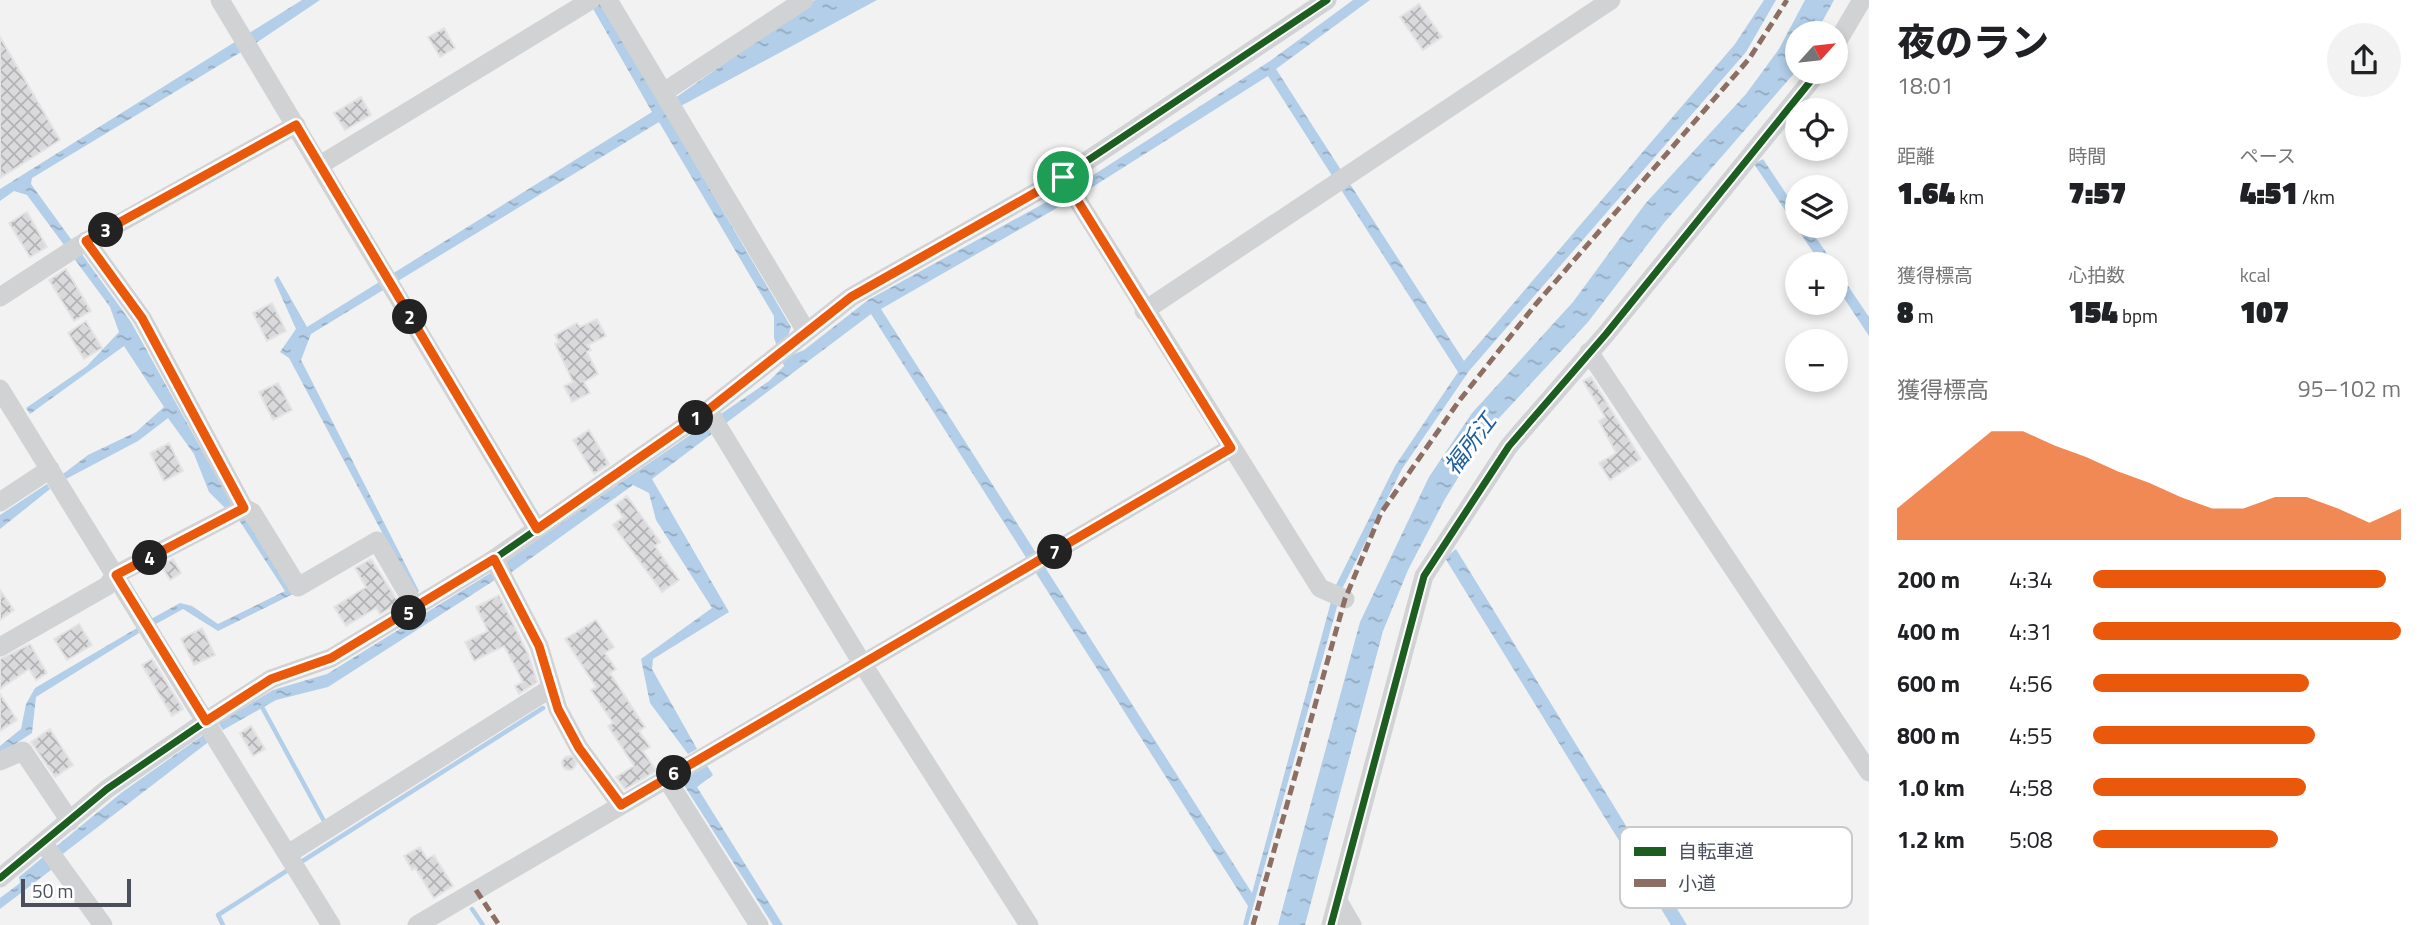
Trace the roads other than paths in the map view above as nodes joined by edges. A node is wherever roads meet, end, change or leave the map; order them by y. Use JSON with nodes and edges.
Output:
{"nodes":[{"id":1,"x":220,"y":0,"type":"edge"},
{"id":2,"x":608,"y":0,"type":"edge"},
{"id":3,"x":804,"y":0,"type":"edge"},
{"id":4,"x":1327,"y":0,"type":"edge"},
{"id":5,"x":1611,"y":0,"type":"edge"},
{"id":6,"x":1862,"y":0,"type":"edge"},
{"id":7,"x":589,"y":1,"type":"edge"},
{"id":8,"x":1848,"y":24,"type":"edge"},
{"id":9,"x":1808,"y":84,"type":"edge"},
{"id":10,"x":669,"y":101,"type":"junction"},
{"id":11,"x":296,"y":125,"type":"junction"},
{"id":12,"x":320,"y":166,"type":"junction"},
{"id":13,"x":1063,"y":177,"type":"junction"},
{"id":14,"x":78,"y":246,"type":"junction"},
{"id":15,"x":0,"y":297,"type":"edge"},
{"id":16,"x":1144,"y":311,"type":"junction"},
{"id":17,"x":799,"y":337,"type":"junction"},
{"id":18,"x":1589,"y":352,"type":"junction"},
{"id":19,"x":0,"y":389,"type":"edge"},
{"id":20,"x":708,"y":410,"type":"junction"},
{"id":21,"x":1231,"y":448,"type":"junction"},
{"id":22,"x":50,"y":470,"type":"junction"},
{"id":23,"x":0,"y":502,"type":"edge"},
{"id":24,"x":244,"y":508,"type":"junction"},
{"id":25,"x":537,"y":529,"type":"junction"},
{"id":26,"x":494,"y":559,"type":"junction"},
{"id":27,"x":116,"y":575,"type":"junction"},
{"id":28,"x":1345,"y":599,"type":"dead end"},
{"id":29,"x":416,"y":608,"type":"junction"},
{"id":30,"x":0,"y":648,"type":"edge"},
{"id":31,"x":862,"y":663,"type":"junction"},
{"id":32,"x":551,"y":688,"type":"junction"},
{"id":33,"x":206,"y":721,"type":"junction"},
{"id":34,"x":0,"y":761,"type":"edge"},
{"id":35,"x":1869,"y":772,"type":"edge"},
{"id":36,"x":666,"y":778,"type":"junction"},
{"id":37,"x":621,"y":805,"type":"junction"},
{"id":38,"x":70,"y":821,"type":"junction"},
{"id":39,"x":44,"y":844,"type":"junction"},
{"id":40,"x":288,"y":854,"type":"junction"},
{"id":41,"x":0,"y":878,"type":"edge"},
{"id":42,"x":1338,"y":901,"type":"junction"},
{"id":43,"x":103,"y":925,"type":"edge"},
{"id":44,"x":331,"y":925,"type":"edge"},
{"id":45,"x":417,"y":925,"type":"edge"},
{"id":46,"x":759,"y":925,"type":"edge"},
{"id":47,"x":1029,"y":925,"type":"edge"},
{"id":48,"x":1331,"y":925,"type":"edge"},
{"id":49,"x":1352,"y":925,"type":"edge"}],
"edges":[{"from":1,"to":11,"type":"street"},
{"from":2,"to":10,"type":"street"},
{"from":3,"to":10,"type":"street"},
{"from":4,"to":13,"type":"street"},
{"from":5,"to":16,"type":"street"},
{"from":6,"to":8,"type":"street"},
{"from":7,"to":12,"type":"street"},
{"from":9,"to":18,"type":"street"},
{"from":10,"to":17,"type":"street"},
{"from":11,"to":12,"type":"street"},
{"from":11,"to":14,"type":"street"},
{"from":12,"to":25,"type":"street"},
{"from":13,"to":16,"type":"street"},
{"from":13,"to":17,"type":"street"},
{"from":14,"to":15,"type":"street"},
{"from":14,"to":24,"type":"street"},
{"from":16,"to":21,"type":"street"},
{"from":17,"to":20,"type":"street"},
{"from":18,"to":35,"type":"street"},
{"from":18,"to":42,"type":"street"},
{"from":19,"to":22,"type":"street"},
{"from":20,"to":25,"type":"street"},
{"from":20,"to":31,"type":"street"},
{"from":21,"to":28,"type":"street"},
{"from":21,"to":31,"type":"street"},
{"from":22,"to":23,"type":"street"},
{"from":22,"to":27,"type":"street"},
{"from":24,"to":27,"type":"street"},
{"from":24,"to":29,"type":"street"},
{"from":25,"to":26,"type":"street"},
{"from":26,"to":29,"type":"street"},
{"from":26,"to":32,"type":"street"},
{"from":27,"to":30,"type":"street"},
{"from":27,"to":33,"type":"street"},
{"from":29,"to":33,"type":"street"},
{"from":31,"to":36,"type":"street"},
{"from":31,"to":47,"type":"street"},
{"from":32,"to":37,"type":"street"},
{"from":32,"to":40,"type":"street"},
{"from":33,"to":38,"type":"street"},
{"from":33,"to":40,"type":"street"},
{"from":34,"to":38,"type":"street"},
{"from":36,"to":37,"type":"street"},
{"from":36,"to":46,"type":"street"},
{"from":37,"to":45,"type":"street"},
{"from":38,"to":39,"type":"street"},
{"from":39,"to":41,"type":"street"},
{"from":39,"to":43,"type":"street"},
{"from":40,"to":44,"type":"street"},
{"from":42,"to":48,"type":"street"},
{"from":42,"to":49,"type":"street"}]}
